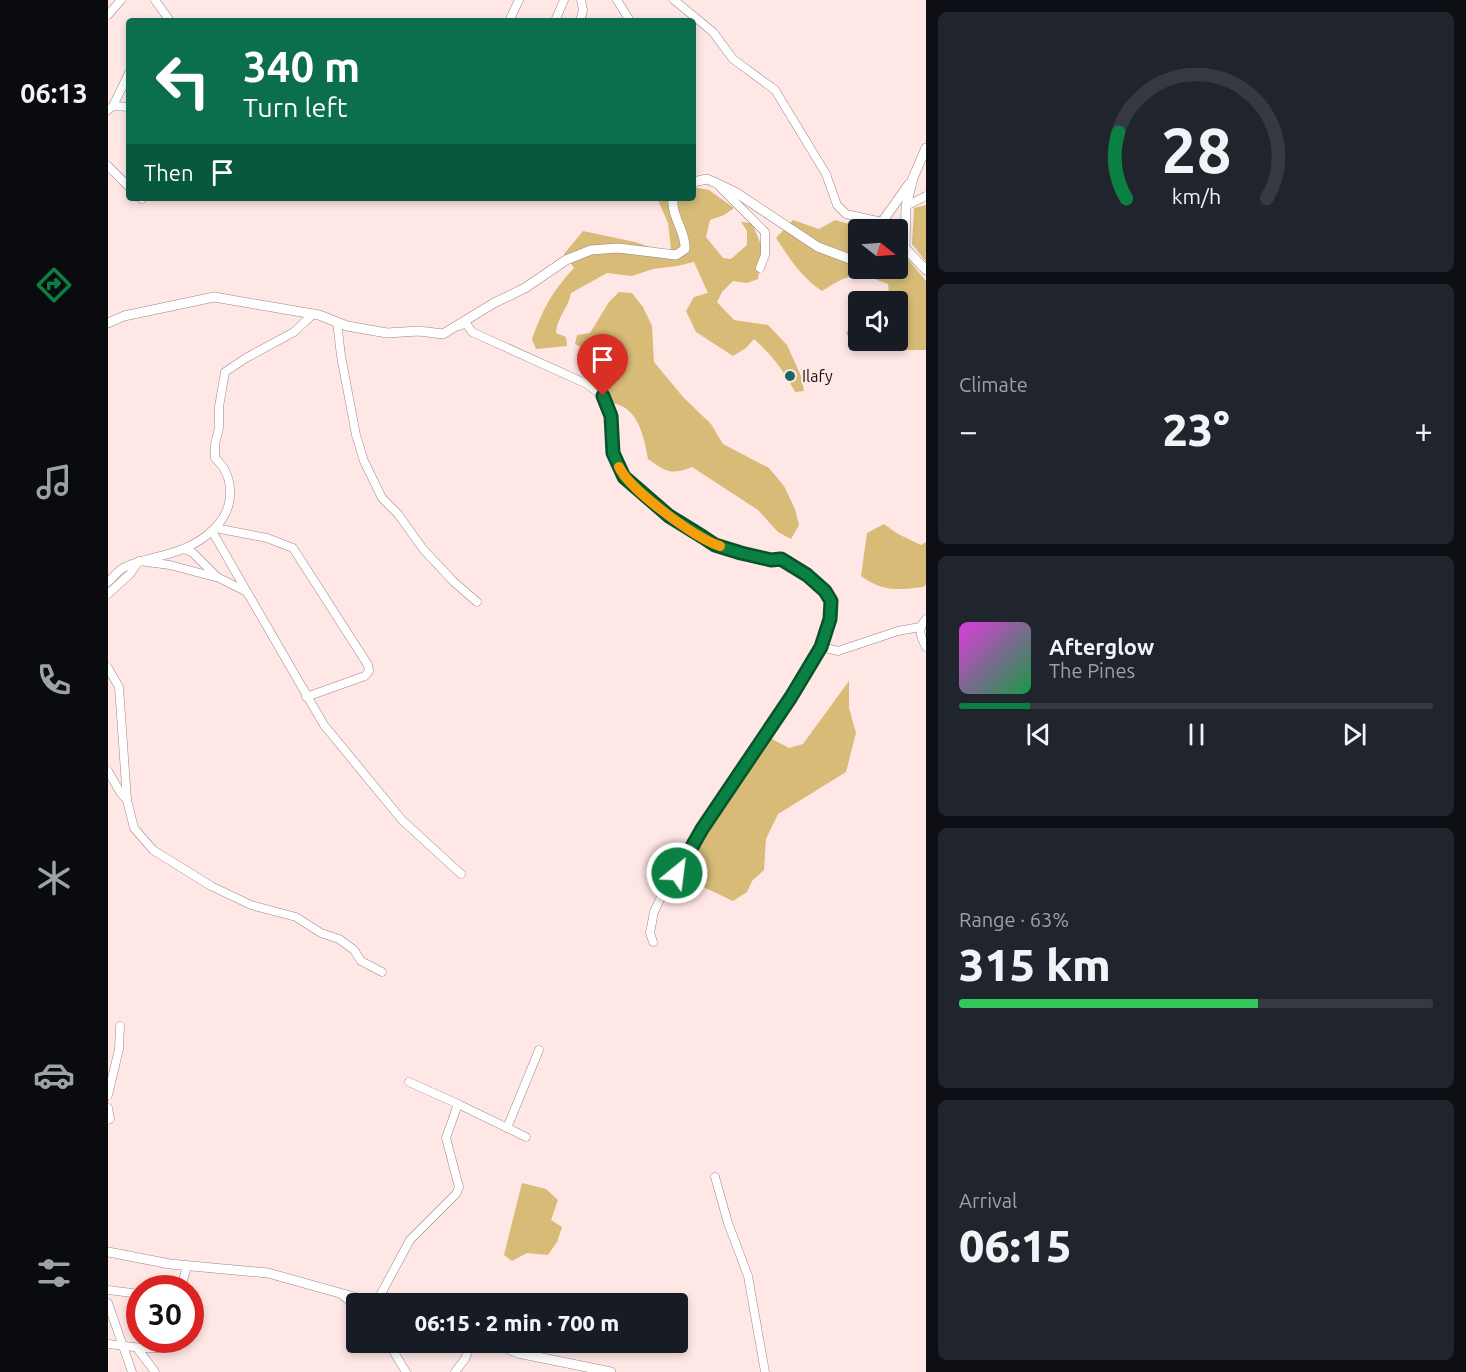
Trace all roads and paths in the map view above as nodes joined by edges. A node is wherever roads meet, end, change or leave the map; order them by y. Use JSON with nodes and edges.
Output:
{"nodes":[{"id":1,"x":121,"y":0,"type":"edge"},
{"id":2,"x":155,"y":0,"type":"edge"},
{"id":3,"x":519,"y":0,"type":"edge"},
{"id":4,"x":564,"y":0,"type":"edge"},
{"id":5,"x":581,"y":0,"type":"edge"},
{"id":6,"x":617,"y":0,"type":"edge"},
{"id":7,"x":674,"y":0,"type":"edge"},
{"id":8,"x":108,"y":15,"type":"edge"},
{"id":9,"x":168,"y":18,"type":"edge"},
{"id":10,"x":510,"y":18,"type":"edge"},
{"id":11,"x":556,"y":18,"type":"edge"},
{"id":12,"x":581,"y":18,"type":"edge"},
{"id":13,"x":628,"y":18,"type":"edge"},
{"id":14,"x":696,"y":18,"type":"edge"},
{"id":15,"x":696,"y":18,"type":"edge"},
{"id":16,"x":126,"y":79,"type":"edge"},
{"id":17,"x":126,"y":107,"type":"edge"},
{"id":18,"x":110,"y":108,"type":"edge"},
{"id":19,"x":926,"y":147,"type":"edge"},
{"id":20,"x":108,"y":166,"type":"edge"},
{"id":21,"x":913,"y":178,"type":"junction"},
{"id":22,"x":696,"y":182,"type":"edge"},
{"id":23,"x":716,"y":183,"type":"junction"},
{"id":24,"x":126,"y":184,"type":"edge"},
{"id":25,"x":926,"y":196,"type":"edge"},
{"id":26,"x":673,"y":201,"type":"edge"},
{"id":27,"x":906,"y":206,"type":"junction"},
{"id":28,"x":860,"y":219,"type":"edge"},
{"id":29,"x":885,"y":219,"type":"edge"},
{"id":30,"x":848,"y":258,"type":"edge"},
{"id":31,"x":760,"y":268,"type":"dead end"},
{"id":32,"x":926,"y":270,"type":"edge"},
{"id":33,"x":312,"y":315,"type":"junction"},
{"id":34,"x":337,"y":322,"type":"junction"},
{"id":35,"x":108,"y":323,"type":"edge"},
{"id":36,"x":457,"y":327,"type":"junction"},
{"id":37,"x":214,"y":529,"type":"junction"},
{"id":38,"x":183,"y":549,"type":"junction"},
{"id":39,"x":139,"y":561,"type":"junction"},
{"id":40,"x":217,"y":577,"type":"junction"},
{"id":41,"x":108,"y":582,"type":"edge"},
{"id":42,"x":247,"y":592,"type":"junction"},
{"id":43,"x":108,"y":594,"type":"edge"},
{"id":44,"x":477,"y":602,"type":"dead end"},
{"id":45,"x":926,"y":619,"type":"edge"},
{"id":46,"x":920,"y":627,"type":"junction"},
{"id":47,"x":821,"y":647,"type":"junction"},
{"id":48,"x":926,"y":648,"type":"edge"},
{"id":49,"x":108,"y":668,"type":"edge"},
{"id":50,"x":306,"y":697,"type":"junction"},
{"id":51,"x":108,"y":771,"type":"edge"},
{"id":52,"x":127,"y":800,"type":"junction"},
{"id":53,"x":461,"y":874,"type":"dead end"},
{"id":54,"x":653,"y":942,"type":"dead end"},
{"id":55,"x":382,"y":972,"type":"dead end"},
{"id":56,"x":120,"y":1026,"type":"dead end"},
{"id":57,"x":539,"y":1050,"type":"dead end"},
{"id":58,"x":409,"y":1082,"type":"dead end"},
{"id":59,"x":108,"y":1095,"type":"edge"},
{"id":60,"x":458,"y":1104,"type":"junction"},
{"id":61,"x":108,"y":1107,"type":"edge"},
{"id":62,"x":108,"y":1120,"type":"edge"},
{"id":63,"x":507,"y":1128,"type":"junction"},
{"id":64,"x":526,"y":1137,"type":"dead end"},
{"id":65,"x":715,"y":1177,"type":"dead end"},
{"id":66,"x":108,"y":1252,"type":"edge"},
{"id":67,"x":187,"y":1266,"type":"junction"},
{"id":68,"x":185,"y":1275,"type":"edge"},
{"id":69,"x":333,"y":1289,"type":"junction"},
{"id":70,"x":108,"y":1290,"type":"edge"},
{"id":71,"x":126,"y":1292,"type":"edge"},
{"id":72,"x":346,"y":1293,"type":"edge"},
{"id":73,"x":382,"y":1293,"type":"edge"},
{"id":74,"x":346,"y":1299,"type":"edge"},
{"id":75,"x":108,"y":1303,"type":"edge"},
{"id":76,"x":108,"y":1344,"type":"edge"},
{"id":77,"x":123,"y":1346,"type":"junction"},
{"id":78,"x":126,"y":1346,"type":"edge"},
{"id":79,"x":141,"y":1353,"type":"edge"},
{"id":80,"x":395,"y":1353,"type":"edge"},
{"id":81,"x":467,"y":1353,"type":"edge"},
{"id":82,"x":518,"y":1353,"type":"edge"},
{"id":83,"x":132,"y":1372,"type":"edge"},
{"id":84,"x":155,"y":1372,"type":"edge"},
{"id":85,"x":406,"y":1372,"type":"edge"},
{"id":86,"x":455,"y":1372,"type":"edge"},
{"id":87,"x":612,"y":1372,"type":"edge"},
{"id":88,"x":765,"y":1372,"type":"edge"}],
"edges":[{"from":1,"to":8,"type":"street"},
{"from":2,"to":9,"type":"street"},
{"from":3,"to":10,"type":"street"},
{"from":4,"to":11,"type":"street"},
{"from":5,"to":12,"type":"street"},
{"from":6,"to":13,"type":"street"},
{"from":7,"to":14,"type":"street"},
{"from":15,"to":28,"type":"street"},
{"from":16,"to":18,"type":"street"},
{"from":17,"to":18,"type":"street"},
{"from":19,"to":21,"type":"street"},
{"from":20,"to":24,"type":"street"},
{"from":21,"to":27,"type":"street"},
{"from":21,"to":29,"type":"street"},
{"from":22,"to":23,"type":"street"},
{"from":23,"to":30,"type":"street"},
{"from":23,"to":31,"type":"street"},
{"from":25,"to":27,"type":"street"},
{"from":26,"to":36,"type":"street"},
{"from":27,"to":32,"type":"street"},
{"from":33,"to":34,"type":"street"},
{"from":33,"to":35,"type":"street"},
{"from":33,"to":37,"type":"street"},
{"from":34,"to":36,"type":"street"},
{"from":34,"to":44,"type":"street"},
{"from":36,"to":47,"type":"street"},
{"from":37,"to":38,"type":"street"},
{"from":37,"to":42,"type":"street"},
{"from":37,"to":50,"type":"street"},
{"from":38,"to":39,"type":"street"},
{"from":38,"to":40,"type":"street"},
{"from":39,"to":40,"type":"street"},
{"from":39,"to":41,"type":"street"},
{"from":39,"to":43,"type":"street"},
{"from":40,"to":42,"type":"street"},
{"from":42,"to":50,"type":"street"},
{"from":45,"to":46,"type":"street"},
{"from":46,"to":47,"type":"street"},
{"from":46,"to":48,"type":"street"},
{"from":47,"to":54,"type":"street"},
{"from":49,"to":52,"type":"street"},
{"from":50,"to":53,"type":"street"},
{"from":51,"to":52,"type":"street"},
{"from":52,"to":55,"type":"street"},
{"from":56,"to":59,"type":"street"},
{"from":57,"to":63,"type":"street"},
{"from":58,"to":60,"type":"street"},
{"from":60,"to":63,"type":"street"},
{"from":60,"to":73,"type":"street"},
{"from":61,"to":62,"type":"street"},
{"from":63,"to":64,"type":"street"},
{"from":65,"to":88,"type":"street"},
{"from":66,"to":67,"type":"street"},
{"from":67,"to":68,"type":"street"},
{"from":67,"to":69,"type":"street"},
{"from":69,"to":72,"type":"street"},
{"from":69,"to":74,"type":"street"},
{"from":70,"to":71,"type":"street"},
{"from":75,"to":77,"type":"street"},
{"from":76,"to":77,"type":"street"},
{"from":77,"to":78,"type":"street"},
{"from":77,"to":83,"type":"street"},
{"from":79,"to":84,"type":"street"},
{"from":80,"to":85,"type":"street"},
{"from":81,"to":86,"type":"street"},
{"from":82,"to":87,"type":"street"}]}
